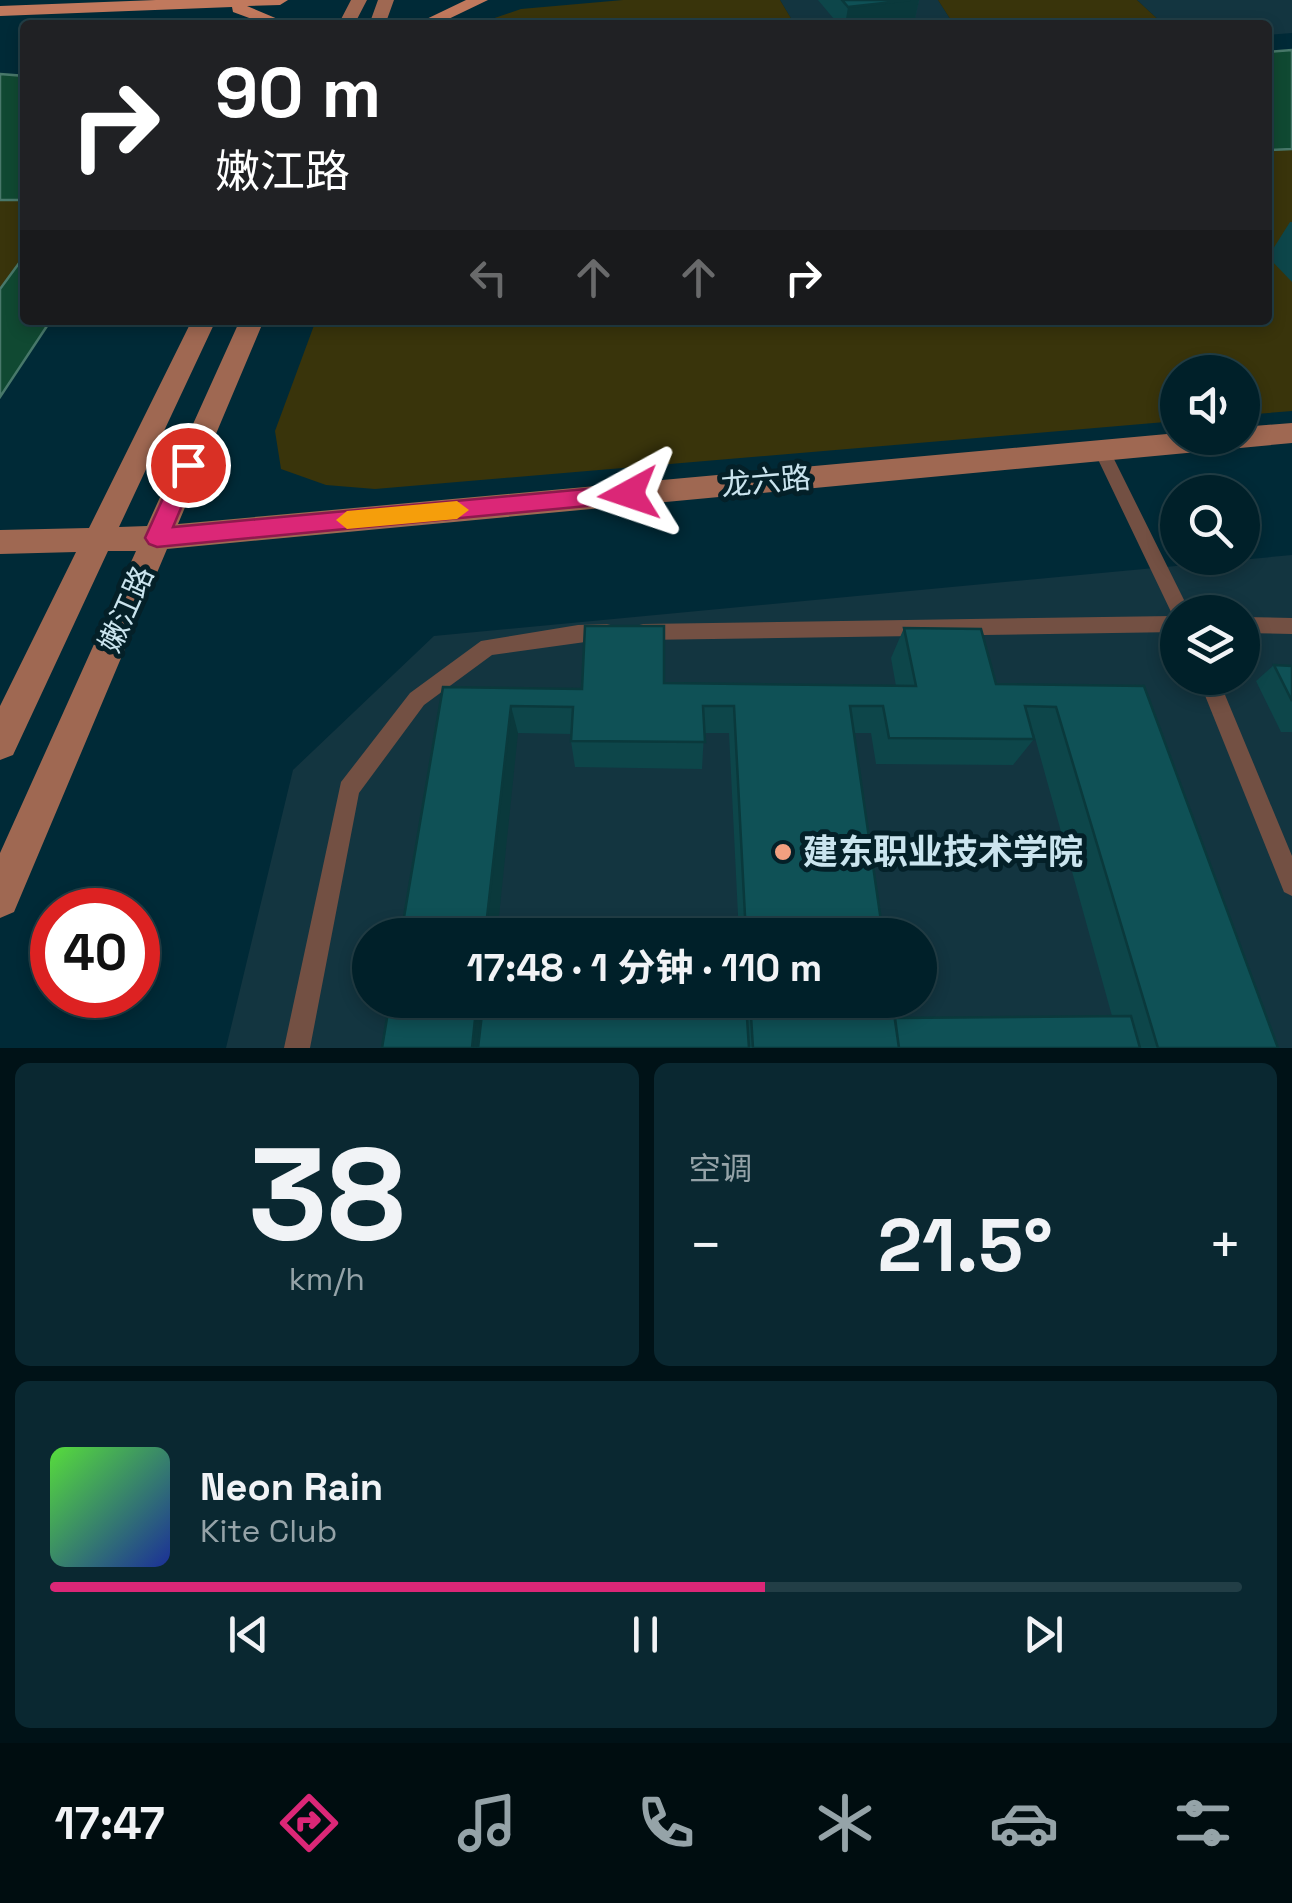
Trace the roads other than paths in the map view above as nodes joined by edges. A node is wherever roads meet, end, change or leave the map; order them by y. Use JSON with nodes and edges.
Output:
{"nodes":[{"id":1,"x":280,"y":0,"type":"edge"},
{"id":2,"x":480,"y":0,"type":"edge"},
{"id":3,"x":166,"y":6,"type":"junction"},
{"id":4,"x":0,"y":10,"type":"edge"},
{"id":5,"x":270,"y":20,"type":"edge"},
{"id":6,"x":434,"y":20,"type":"edge"},
{"id":7,"x":202,"y":325,"type":"edge"},
{"id":8,"x":250,"y":325,"type":"edge"},
{"id":9,"x":1292,"y":433,"type":"edge"},
{"id":10,"x":1101,"y":450,"type":"junction"},
{"id":11,"x":99,"y":538,"type":"junction"},
{"id":12,"x":157,"y":538,"type":"junction"},
{"id":13,"x":0,"y":542,"type":"edge"},
{"id":14,"x":1172,"y":595,"type":"edge"},
{"id":15,"x":1160,"y":624,"type":"edge"},
{"id":16,"x":1260,"y":625,"type":"edge"},
{"id":17,"x":1292,"y":626,"type":"edge"},
{"id":18,"x":1215,"y":695,"type":"edge"},
{"id":19,"x":0,"y":744,"type":"edge"},
{"id":20,"x":1292,"y":884,"type":"edge"},
{"id":21,"x":0,"y":898,"type":"edge"},
{"id":22,"x":297,"y":1048,"type":"edge"}],
"edges":[{"from":1,"to":3,"type":"main road"},
{"from":2,"to":6,"type":"main road"},
{"from":3,"to":4,"type":"main road"},
{"from":3,"to":5,"type":"main road"},
{"from":7,"to":11,"type":"main road","name":"嫩江路"},
{"from":8,"to":12,"type":"main road","name":"嫩江路"},
{"from":9,"to":10,"type":"main road","name":"龙六路"},
{"from":10,"to":12,"type":"main road","name":"龙六路"},
{"from":10,"to":14,"type":"lane"},
{"from":11,"to":12,"type":"main road","name":"龙六路"},
{"from":11,"to":13,"type":"main road","name":"龙六路"},
{"from":11,"to":19,"type":"main road","name":"嫩江路"},
{"from":12,"to":21,"type":"main road","name":"嫩江路"},
{"from":15,"to":22,"type":"lane"},
{"from":16,"to":17,"type":"lane"},
{"from":18,"to":20,"type":"lane"}]}
